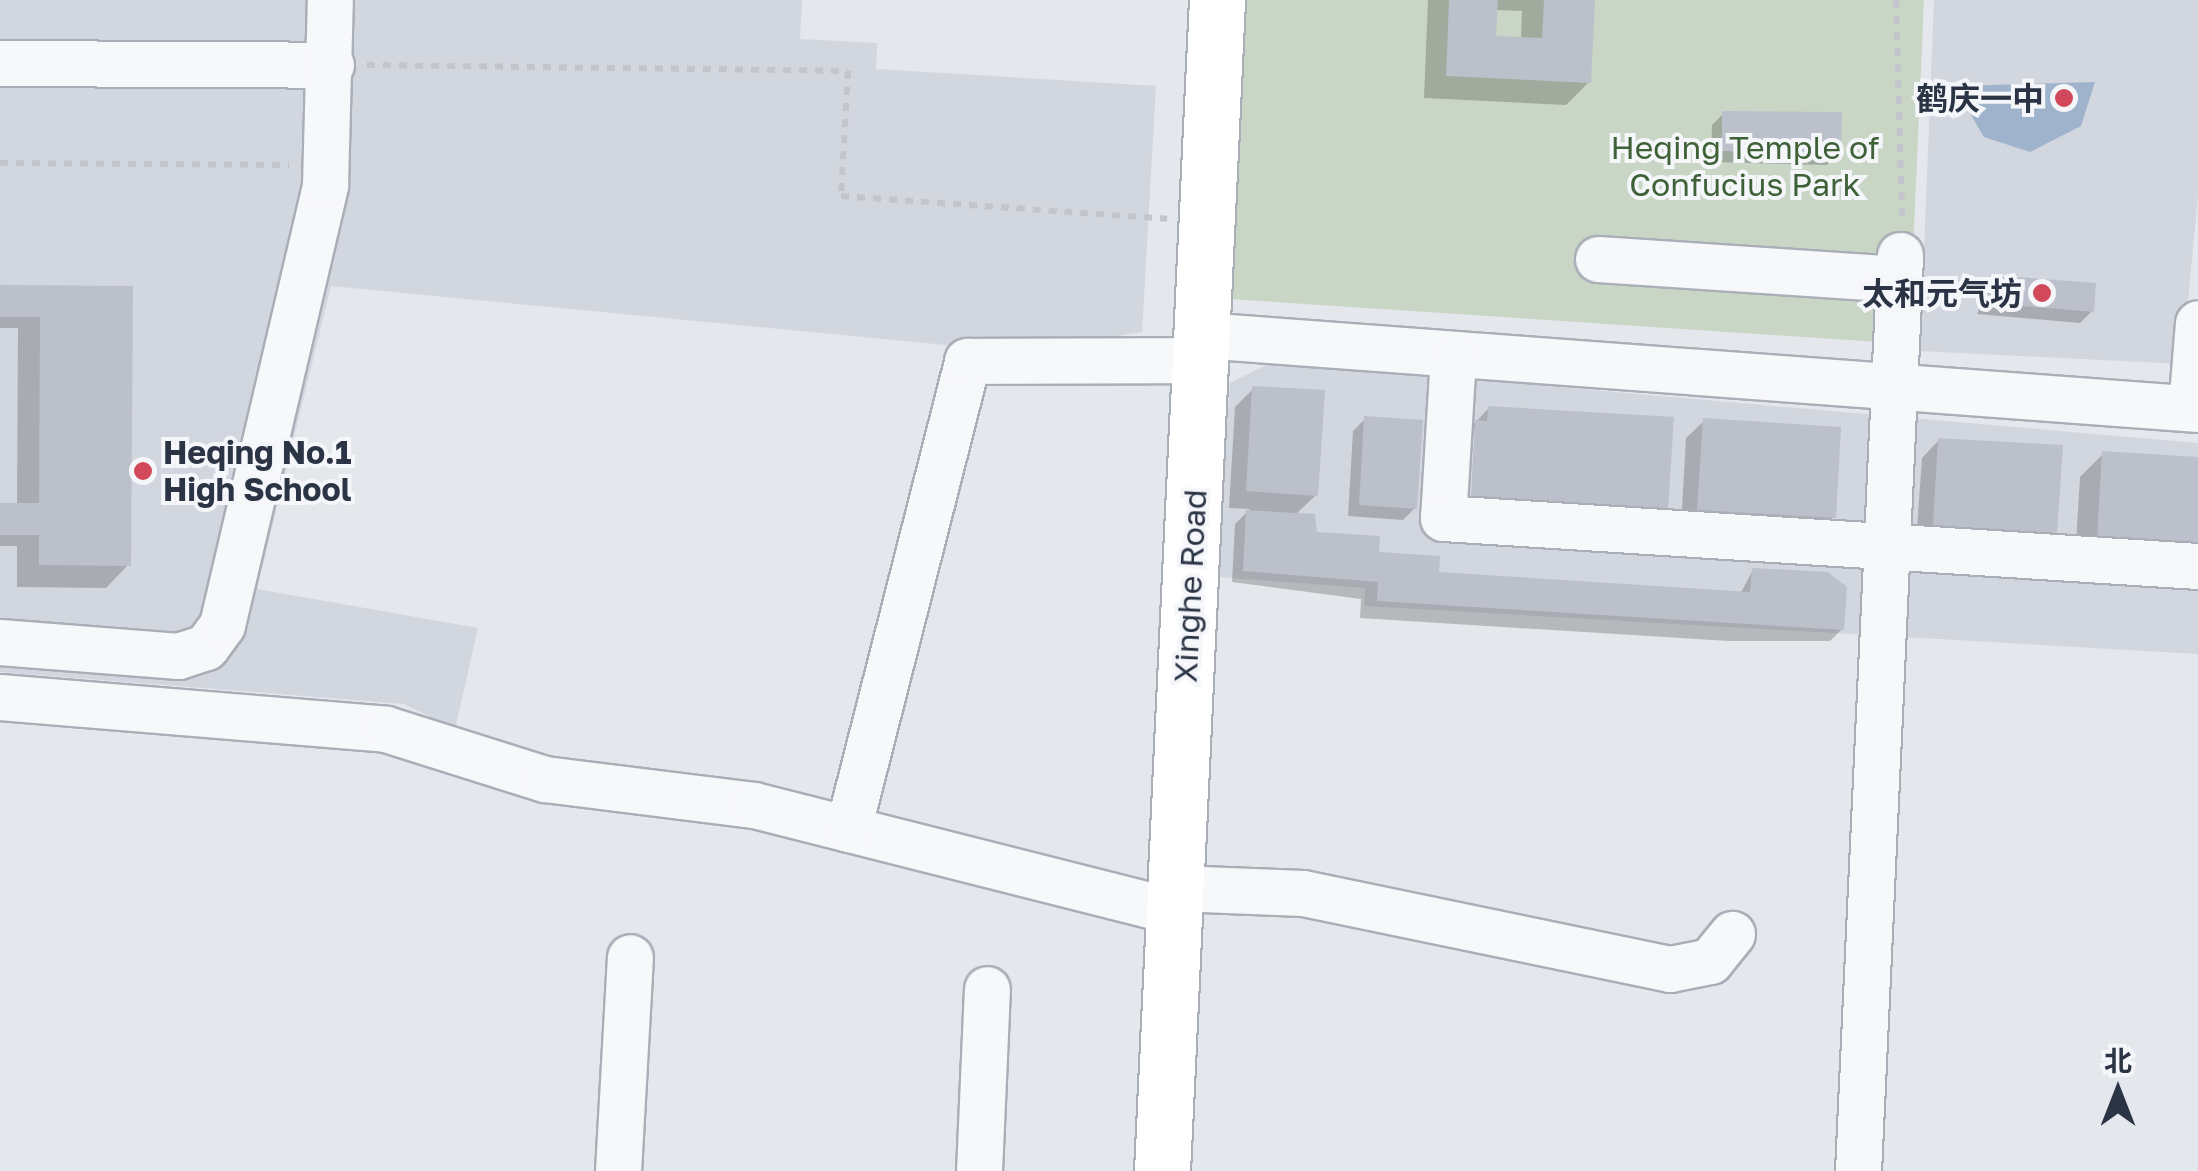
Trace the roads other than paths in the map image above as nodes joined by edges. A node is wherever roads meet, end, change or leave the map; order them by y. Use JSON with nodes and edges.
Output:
{"nodes":[{"id":1,"x":330,"y":0,"type":"edge"},
{"id":2,"x":1217,"y":0,"type":"edge"},
{"id":3,"x":0,"y":63,"type":"edge"},
{"id":4,"x":331,"y":65,"type":"junction"},
{"id":5,"x":1598,"y":259,"type":"dead end"},
{"id":6,"x":2198,"y":322,"type":"edge"},
{"id":7,"x":1201,"y":348,"type":"junction"},
{"id":8,"x":1454,"y":356,"type":"junction"},
{"id":9,"x":1888,"y":388,"type":"junction"},
{"id":10,"x":2194,"y":408,"type":"edge"},
{"id":11,"x":1881,"y":546,"type":"junction"},
{"id":12,"x":2198,"y":566,"type":"edge"},
{"id":13,"x":0,"y":642,"type":"edge"},
{"id":14,"x":0,"y":697,"type":"edge"},
{"id":15,"x":848,"y":829,"type":"junction"},
{"id":16,"x":1175,"y":899,"type":"junction"},
{"id":17,"x":1732,"y":934,"type":"dead end"},
{"id":18,"x":630,"y":957,"type":"dead end"},
{"id":19,"x":987,"y":990,"type":"dead end"},
{"id":20,"x":618,"y":1171,"type":"edge"},
{"id":21,"x":979,"y":1171,"type":"edge"},
{"id":22,"x":1162,"y":1171,"type":"edge"},
{"id":23,"x":1858,"y":1171,"type":"edge"}],
"edges":[{"from":1,"to":4,"type":"street"},
{"from":2,"to":7,"type":"main road","name":"Xinghe Road"},
{"from":3,"to":4,"type":"street"},
{"from":4,"to":13,"type":"street"},
{"from":5,"to":9,"type":"street"},
{"from":6,"to":10,"type":"street"},
{"from":7,"to":8,"type":"street"},
{"from":7,"to":15,"type":"street"},
{"from":7,"to":16,"type":"main road","name":"Xinghe Road"},
{"from":8,"to":9,"type":"street"},
{"from":8,"to":11,"type":"street"},
{"from":9,"to":10,"type":"street"},
{"from":9,"to":11,"type":"street"},
{"from":11,"to":12,"type":"street"},
{"from":11,"to":23,"type":"street"},
{"from":14,"to":15,"type":"street"},
{"from":15,"to":16,"type":"street"},
{"from":16,"to":17,"type":"street"},
{"from":16,"to":22,"type":"main road","name":"Xinghe Road"},
{"from":18,"to":20,"type":"street"},
{"from":19,"to":21,"type":"street"}]}
